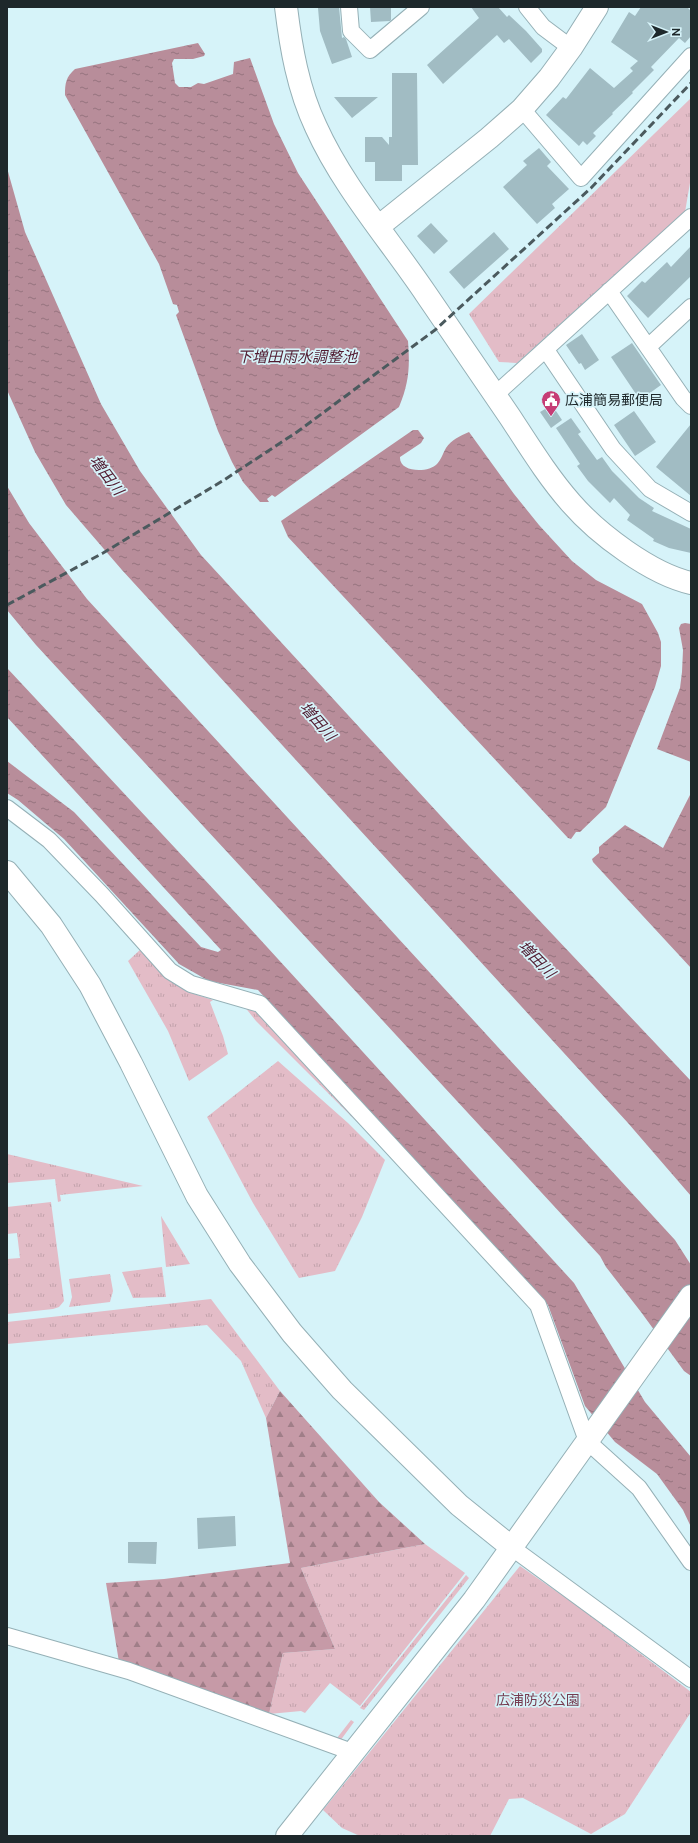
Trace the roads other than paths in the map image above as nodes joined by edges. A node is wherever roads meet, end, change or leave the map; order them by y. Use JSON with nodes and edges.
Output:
{"nodes":[{"id":1,"x":286,"y":7,"type":"edge"},
{"id":2,"x":349,"y":7,"type":"edge"},
{"id":3,"x":421,"y":7,"type":"edge"},
{"id":4,"x":527,"y":7,"type":"edge"},
{"id":5,"x":597,"y":7,"type":"edge"},
{"id":6,"x":571,"y":48,"type":"junction"},
{"id":7,"x":691,"y":56,"type":"edge"},
{"id":8,"x":522,"y":109,"type":"junction"},
{"id":9,"x":691,"y":217,"type":"edge"},
{"id":10,"x":378,"y":227,"type":"junction"},
{"id":11,"x":609,"y":291,"type":"junction"},
{"id":12,"x":691,"y":307,"type":"edge"},
{"id":13,"x":648,"y":348,"type":"junction"},
{"id":14,"x":546,"y":350,"type":"junction"},
{"id":15,"x":495,"y":396,"type":"junction"},
{"id":16,"x":691,"y":406,"type":"edge"},
{"id":17,"x":691,"y":513,"type":"edge"},
{"id":18,"x":691,"y":583,"type":"edge"},
{"id":19,"x":7,"y":808,"type":"edge"},
{"id":20,"x":7,"y":872,"type":"edge"},
{"id":21,"x":691,"y":1296,"type":"edge"},
{"id":22,"x":590,"y":1437,"type":"junction"},
{"id":23,"x":511,"y":1547,"type":"junction"},
{"id":24,"x":691,"y":1562,"type":"edge"},
{"id":25,"x":7,"y":1636,"type":"edge"},
{"id":26,"x":691,"y":1679,"type":"edge"},
{"id":27,"x":352,"y":1752,"type":"junction"},
{"id":28,"x":287,"y":1836,"type":"edge"}],
"edges":[{"from":1,"to":10,"type":"street"},
{"from":2,"to":3,"type":"street"},
{"from":4,"to":6,"type":"street"},
{"from":5,"to":6,"type":"street"},
{"from":6,"to":8,"type":"street"},
{"from":7,"to":8,"type":"street"},
{"from":8,"to":10,"type":"street"},
{"from":9,"to":11,"type":"street"},
{"from":10,"to":15,"type":"street"},
{"from":11,"to":13,"type":"street"},
{"from":11,"to":14,"type":"street"},
{"from":12,"to":13,"type":"street"},
{"from":13,"to":16,"type":"street"},
{"from":14,"to":15,"type":"street"},
{"from":14,"to":17,"type":"street"},
{"from":15,"to":18,"type":"street"},
{"from":19,"to":22,"type":"street"},
{"from":20,"to":23,"type":"street"},
{"from":21,"to":22,"type":"street"},
{"from":22,"to":23,"type":"street"},
{"from":22,"to":24,"type":"street"},
{"from":23,"to":26,"type":"street"},
{"from":23,"to":27,"type":"street"},
{"from":25,"to":27,"type":"street"},
{"from":27,"to":28,"type":"street"}]}
